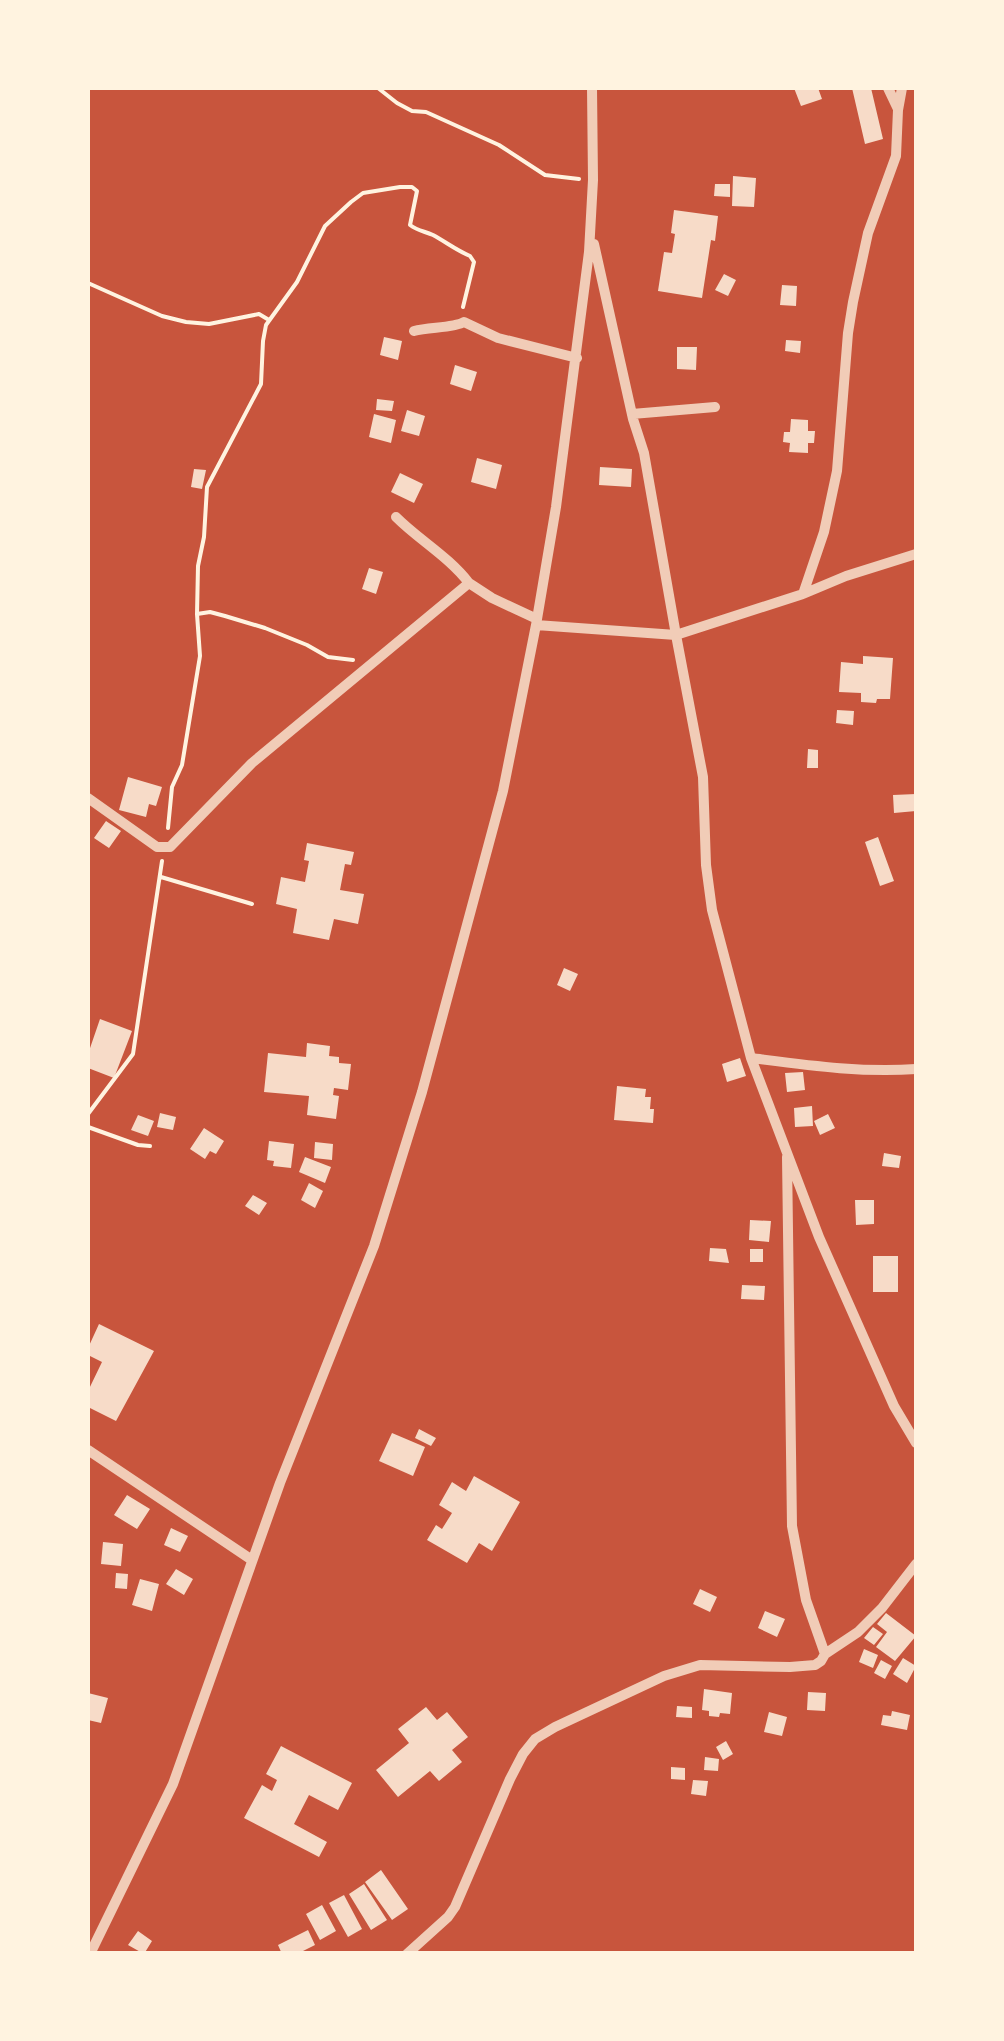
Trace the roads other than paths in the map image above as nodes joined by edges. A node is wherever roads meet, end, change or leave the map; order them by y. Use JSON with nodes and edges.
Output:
{"nodes":[{"id":1,"x":592,"y":88,"type":"edge"},
{"id":2,"x":888,"y":88,"type":"edge"},
{"id":3,"x":902,"y":88,"type":"edge"},
{"id":4,"x":898,"y":110,"type":"junction"},
{"id":5,"x":590,"y":228,"type":"junction"},
{"id":6,"x":414,"y":331,"type":"dead end"},
{"id":7,"x":576,"y":358,"type":"junction"},
{"id":8,"x":715,"y":407,"type":"dead end"},
{"id":9,"x":632,"y":414,"type":"junction"},
{"id":10,"x":396,"y":517,"type":"dead end"},
{"id":11,"x":916,"y":554,"type":"edge"},
{"id":12,"x":468,"y":583,"type":"junction"},
{"id":13,"x":803,"y":594,"type":"junction"},
{"id":14,"x":536,"y":622,"type":"junction"},
{"id":15,"x":676,"y":635,"type":"junction"},
{"id":16,"x":88,"y":798,"type":"edge"},
{"id":17,"x":751,"y":1058,"type":"junction"},
{"id":18,"x":916,"y":1069,"type":"edge"},
{"id":19,"x":787,"y":1157,"type":"junction"},
{"id":20,"x":916,"y":1442,"type":"edge"},
{"id":21,"x":88,"y":1450,"type":"edge"},
{"id":22,"x":252,"y":1560,"type":"junction"},
{"id":23,"x":916,"y":1564,"type":"edge"},
{"id":24,"x":824,"y":1654,"type":"junction"},
{"id":25,"x":90,"y":1954,"type":"edge"},
{"id":26,"x":407,"y":1954,"type":"edge"}],
"edges":[{"from":1,"to":5,"type":"street"},
{"from":2,"to":4,"type":"street"},
{"from":3,"to":4,"type":"street"},
{"from":4,"to":13,"type":"street"},
{"from":5,"to":7,"type":"street"},
{"from":5,"to":9,"type":"street"},
{"from":6,"to":7,"type":"street"},
{"from":7,"to":14,"type":"street"},
{"from":8,"to":9,"type":"street"},
{"from":9,"to":15,"type":"street"},
{"from":10,"to":12,"type":"street"},
{"from":11,"to":13,"type":"street"},
{"from":12,"to":14,"type":"street"},
{"from":12,"to":16,"type":"street"},
{"from":13,"to":15,"type":"street"},
{"from":14,"to":15,"type":"street"},
{"from":14,"to":22,"type":"street"},
{"from":15,"to":17,"type":"street"},
{"from":17,"to":18,"type":"street"},
{"from":17,"to":19,"type":"street"},
{"from":19,"to":20,"type":"street"},
{"from":19,"to":24,"type":"street"},
{"from":21,"to":22,"type":"street"},
{"from":22,"to":25,"type":"street"},
{"from":23,"to":24,"type":"street"},
{"from":24,"to":26,"type":"street"}]}
